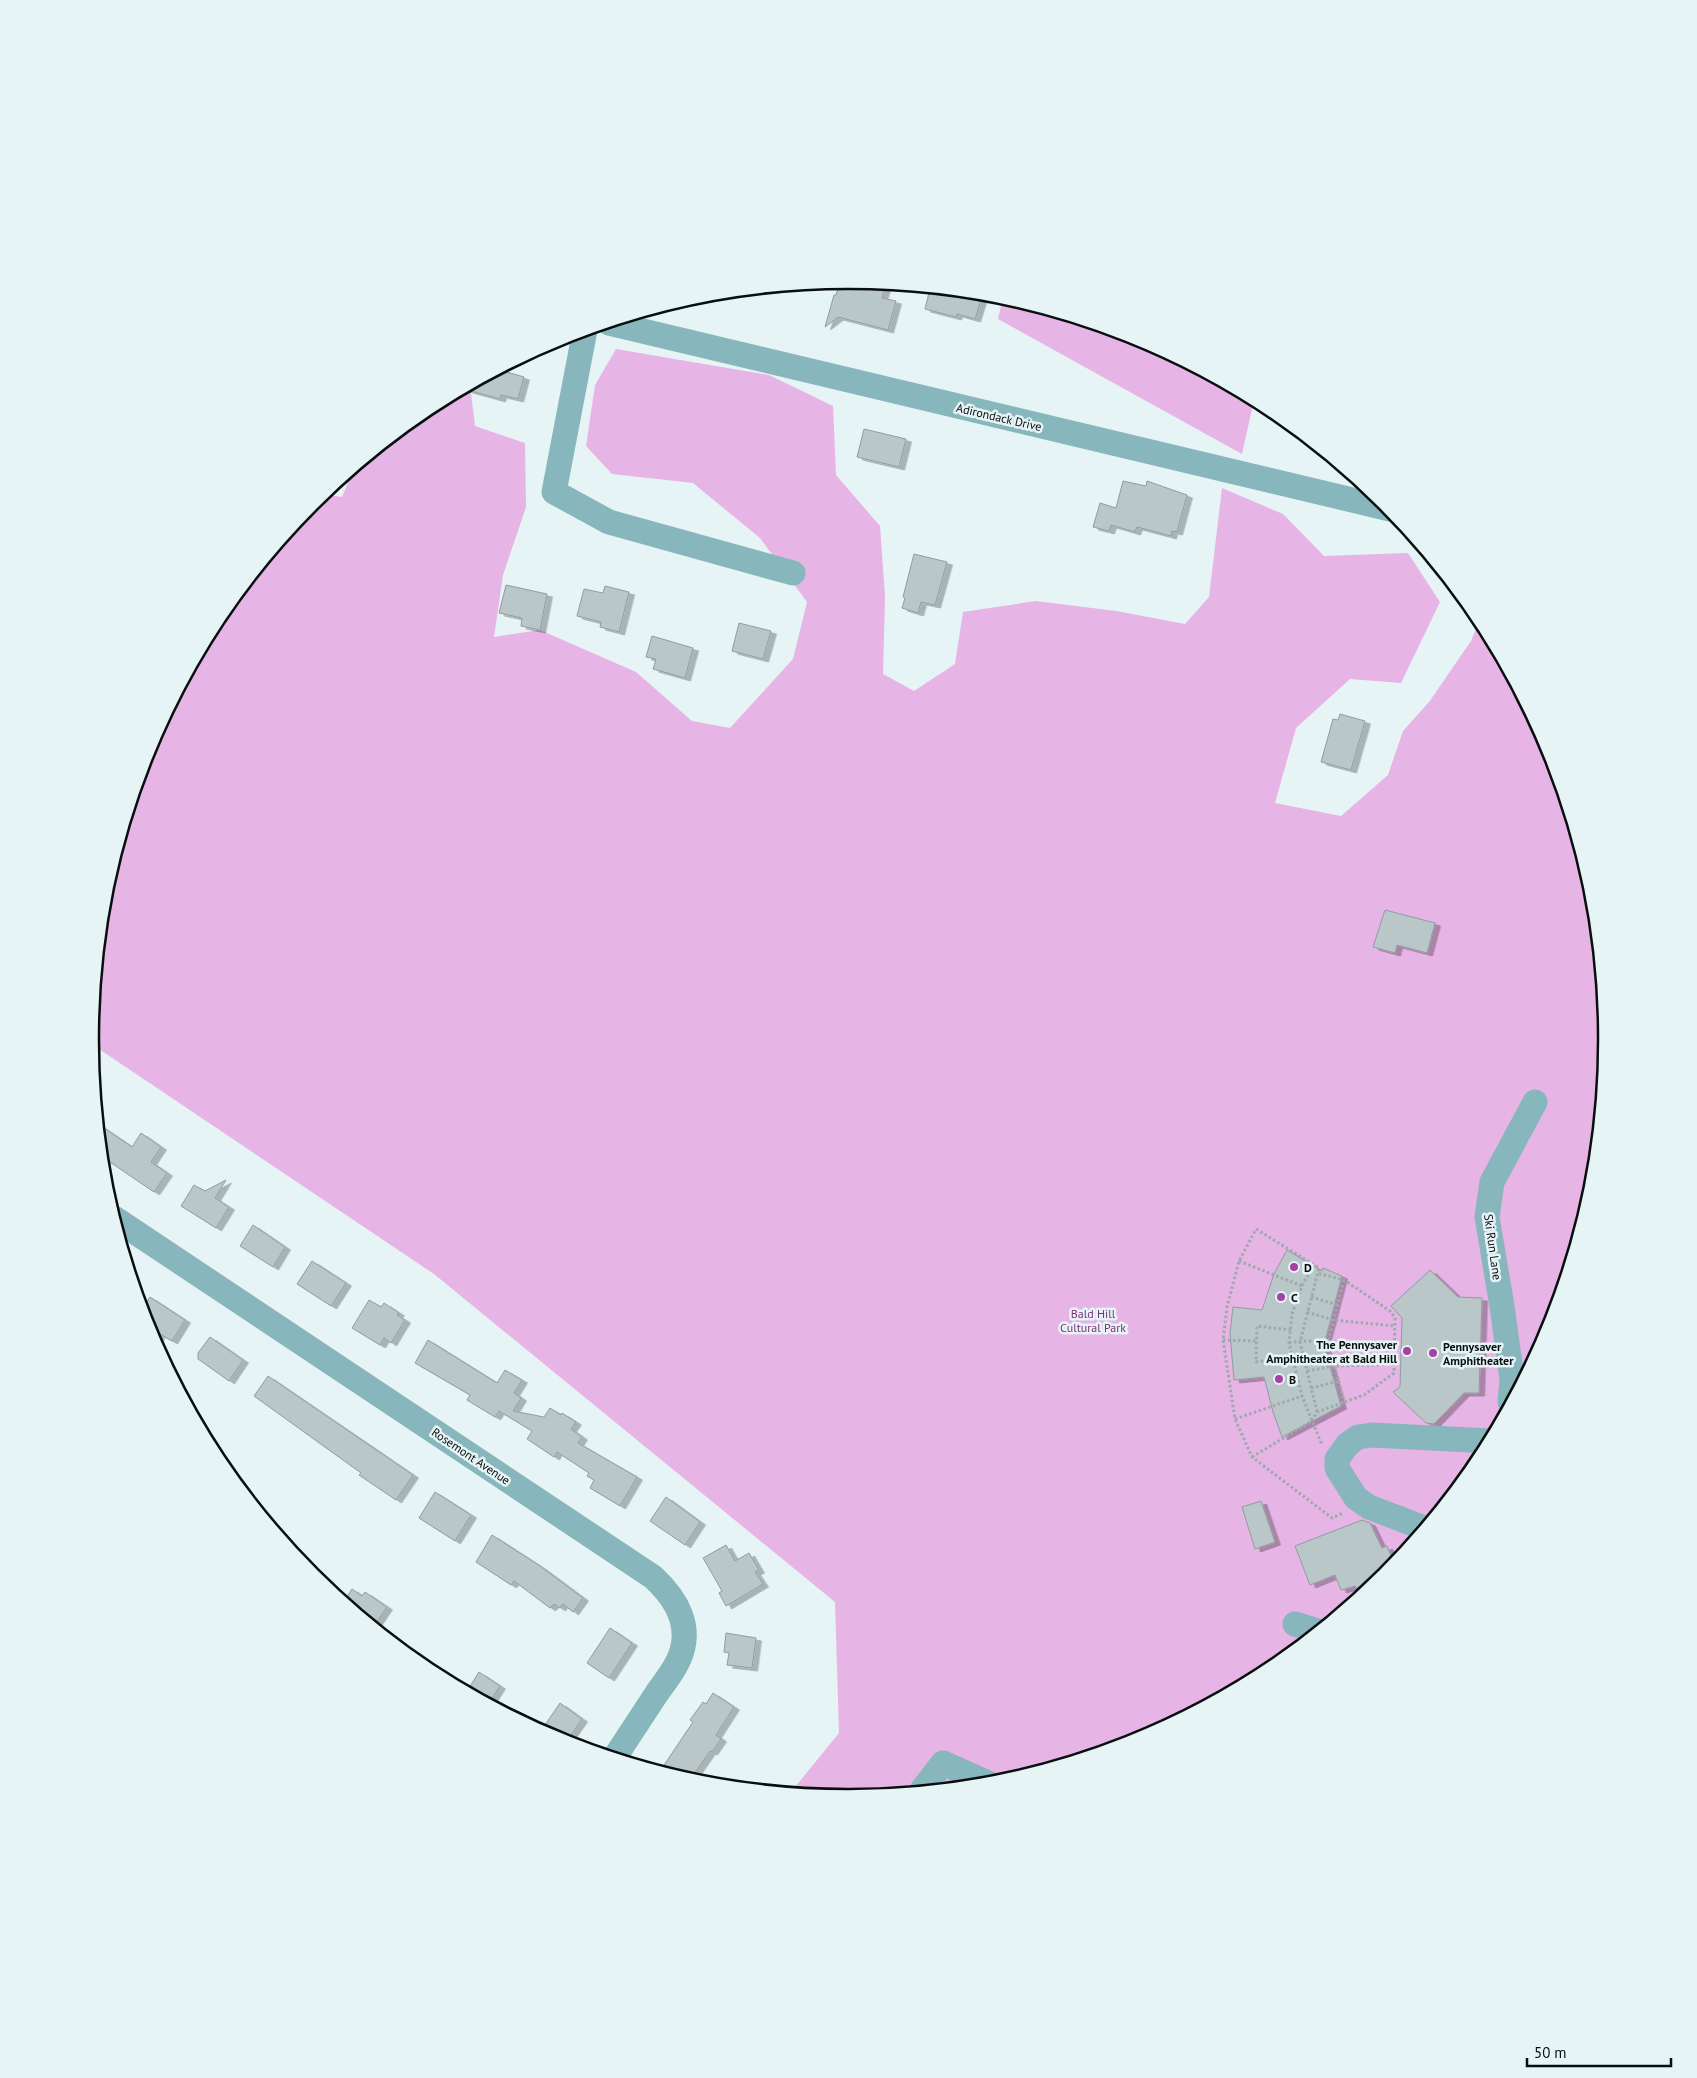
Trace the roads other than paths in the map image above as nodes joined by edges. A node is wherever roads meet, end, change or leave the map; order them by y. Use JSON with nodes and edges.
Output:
{"nodes":[{"id":1,"x":619,"y":326,"type":"edge"},
{"id":2,"x":583,"y":338,"type":"edge"},
{"id":3,"x":1375,"y":505,"type":"edge"},
{"id":4,"x":793,"y":573,"type":"dead end"},
{"id":5,"x":1535,"y":1102,"type":"dead end"},
{"id":6,"x":122,"y":1223,"type":"edge"},
{"id":7,"x":1511,"y":1390,"type":"edge"},
{"id":8,"x":1482,"y":1441,"type":"edge"},
{"id":9,"x":1418,"y":1526,"type":"edge"},
{"id":10,"x":618,"y":1752,"type":"edge"},
{"id":11,"x":975,"y":1777,"type":"edge"},
{"id":12,"x":927,"y":1784,"type":"edge"}],
"edges":[{"from":1,"to":3,"type":"street","name":"Adirondack Drive"},
{"from":2,"to":4,"type":"street"},
{"from":5,"to":7,"type":"street","name":"Ski Run Lane"},
{"from":6,"to":10,"type":"street","name":"Rosemont Avenue"},
{"from":8,"to":9,"type":"street"},
{"from":11,"to":12,"type":"street"}]}
